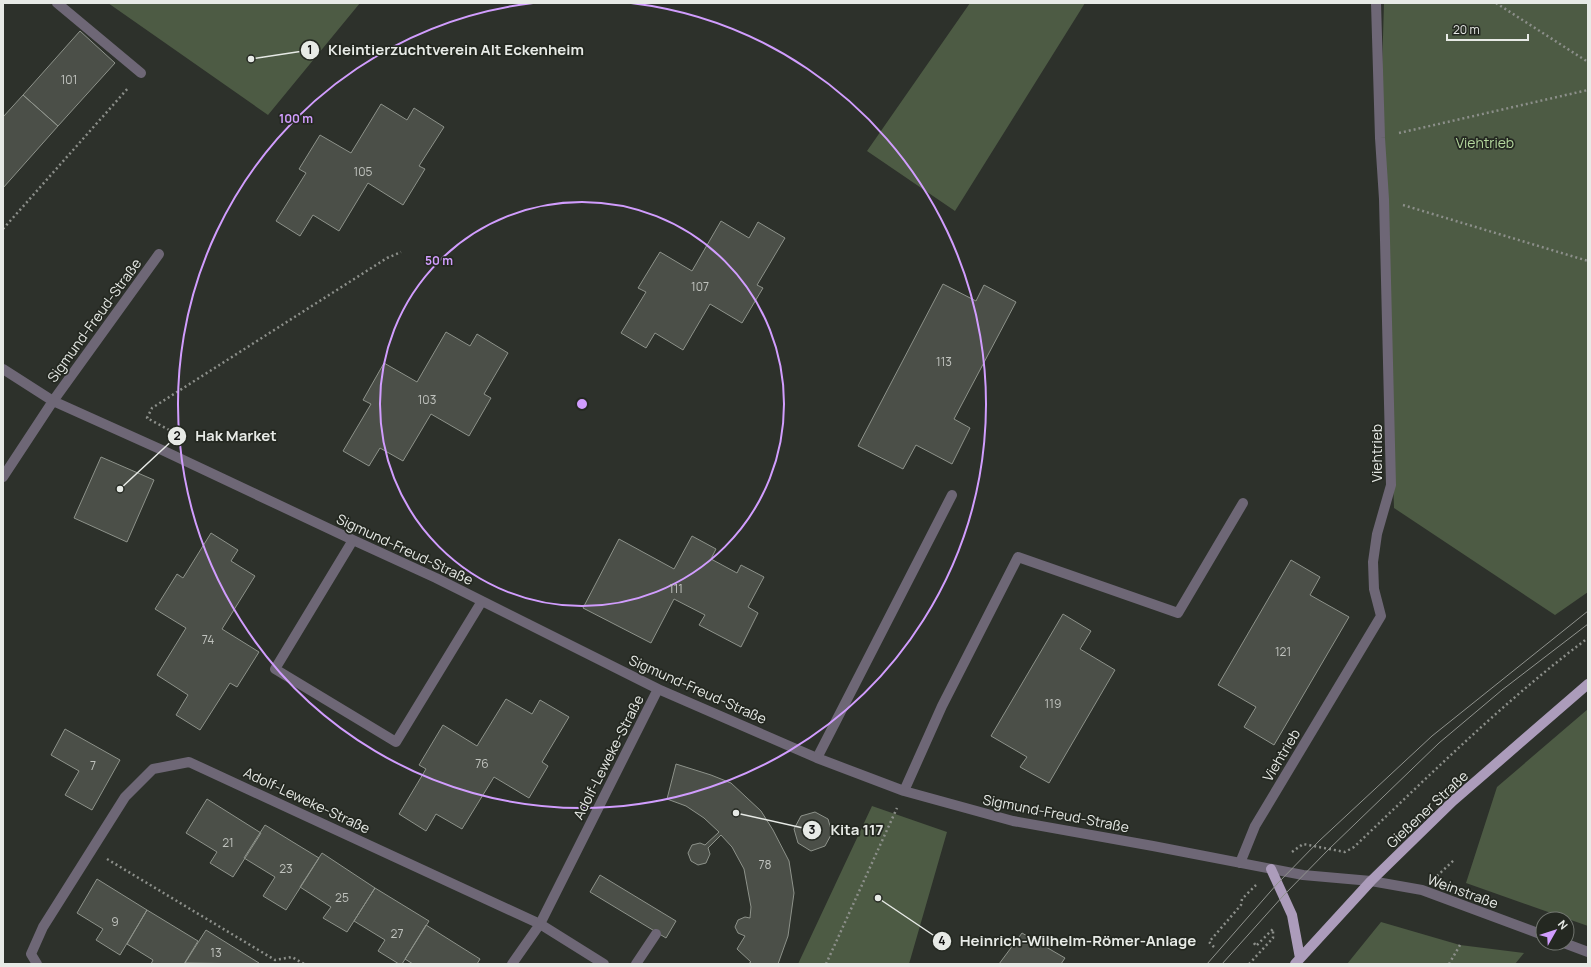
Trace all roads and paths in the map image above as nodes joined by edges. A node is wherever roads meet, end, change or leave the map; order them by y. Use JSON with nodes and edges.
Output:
{"nodes":[{"id":1,"x":57,"y":3,"type":"edge"},
{"id":2,"x":1376,"y":3,"type":"edge"},
{"id":3,"x":1496,"y":3,"type":"edge"},
{"id":4,"x":1588,"y":62,"type":"edge"},
{"id":5,"x":141,"y":73,"type":"joint"},
{"id":6,"x":1588,"y":90,"type":"edge"},
{"id":7,"x":1380,"y":138,"type":"junction"},
{"id":8,"x":1384,"y":199,"type":"junction"},
{"id":9,"x":3,"y":229,"type":"edge"},
{"id":10,"x":401,"y":252,"type":"dead end"},
{"id":11,"x":159,"y":254,"type":"dead end"},
{"id":12,"x":1588,"y":261,"type":"edge"},
{"id":13,"x":3,"y":369,"type":"edge"},
{"id":14,"x":53,"y":401,"type":"junction"},
{"id":15,"x":162,"y":450,"type":"junction"},
{"id":16,"x":3,"y":477,"type":"edge"},
{"id":17,"x":952,"y":495,"type":"dead end"},
{"id":18,"x":1243,"y":503,"type":"dead end"},
{"id":19,"x":353,"y":540,"type":"junction"},
{"id":20,"x":482,"y":601,"type":"junction"},
{"id":21,"x":1588,"y":638,"type":"edge"},
{"id":22,"x":1588,"y":684,"type":"edge"},
{"id":23,"x":658,"y":688,"type":"junction"},
{"id":24,"x":817,"y":758,"type":"junction"},
{"id":25,"x":904,"y":791,"type":"junction"},
{"id":26,"x":1303,"y":844,"type":"dead end"},
{"id":27,"x":91,"y":850,"type":"junction"},
{"id":28,"x":1240,"y":863,"type":"junction"},
{"id":29,"x":1270,"y":869,"type":"junction"},
{"id":30,"x":1371,"y":881,"type":"junction"},
{"id":31,"x":1241,"y":905,"type":"dead end"},
{"id":32,"x":540,"y":924,"type":"junction"},
{"id":33,"x":1535,"y":932,"type":"edge"},
{"id":34,"x":656,"y":934,"type":"dead end"},
{"id":35,"x":1254,"y":943,"type":"dead end"},
{"id":36,"x":1460,"y":945,"type":"dead end"},
{"id":37,"x":1214,"y":947,"type":"dead end"},
{"id":38,"x":1575,"y":947,"type":"edge"},
{"id":39,"x":1588,"y":952,"type":"edge"},
{"id":40,"x":1297,"y":961,"type":"edge"},
{"id":41,"x":37,"y":964,"type":"edge"},
{"id":42,"x":304,"y":964,"type":"edge"},
{"id":43,"x":512,"y":964,"type":"edge"},
{"id":44,"x":604,"y":964,"type":"edge"},
{"id":45,"x":636,"y":964,"type":"edge"},
{"id":46,"x":826,"y":964,"type":"edge"},
{"id":47,"x":1249,"y":964,"type":"edge"},
{"id":48,"x":1449,"y":964,"type":"edge"}],
"edges":[{"from":1,"to":5,"type":"street"},
{"from":2,"to":7,"type":"street","name":"Viehtrieb"},
{"from":3,"to":4,"type":"path"},
{"from":5,"to":9,"type":"path"},
{"from":6,"to":7,"type":"path"},
{"from":7,"to":8,"type":"street","name":"Viehtrieb"},
{"from":8,"to":12,"type":"path"},
{"from":8,"to":28,"type":"street","name":"Viehtrieb"},
{"from":10,"to":15,"type":"path"},
{"from":11,"to":14,"type":"street","name":"Sigmund-Freud-Straße"},
{"from":13,"to":14,"type":"street","name":"Sigmund-Freud-Straße"},
{"from":14,"to":15,"type":"street","name":"Sigmund-Freud-Straße"},
{"from":14,"to":16,"type":"street"},
{"from":15,"to":19,"type":"street","name":"Sigmund-Freud-Straße"},
{"from":17,"to":24,"type":"street"},
{"from":18,"to":25,"type":"street"},
{"from":19,"to":20,"type":"street","name":"Sigmund-Freud-Straße"},
{"from":19,"to":20,"type":"street"},
{"from":20,"to":23,"type":"street","name":"Sigmund-Freud-Straße"},
{"from":21,"to":26,"type":"path"},
{"from":22,"to":30,"type":"main road","name":"Gießener Straße"},
{"from":23,"to":24,"type":"street","name":"Sigmund-Freud-Straße"},
{"from":23,"to":32,"type":"street","name":"Adolf-Leweke-Straße"},
{"from":24,"to":25,"type":"street","name":"Sigmund-Freud-Straße"},
{"from":25,"to":28,"type":"street","name":"Sigmund-Freud-Straße"},
{"from":25,"to":46,"type":"path"},
{"from":27,"to":32,"type":"street","name":"Adolf-Leweke-Straße"},
{"from":27,"to":41,"type":"street","name":"Adolf-Leweke-Straße"},
{"from":27,"to":42,"type":"path"},
{"from":28,"to":29,"type":"street","name":"Sigmund-Freud-Straße"},
{"from":29,"to":30,"type":"street","name":"Sigmund-Freud-Straße"},
{"from":29,"to":40,"type":"main road"},
{"from":30,"to":33,"type":"street","name":"Weinstraße"},
{"from":30,"to":40,"type":"main road","name":"Gießener Straße"},
{"from":31,"to":37,"type":"path"},
{"from":32,"to":43,"type":"street","name":"Adolf-Leweke-Straße"},
{"from":32,"to":44,"type":"street","name":"Adolf-Leweke-Straße"},
{"from":34,"to":45,"type":"street"},
{"from":35,"to":47,"type":"path"},
{"from":36,"to":48,"type":"path"},
{"from":38,"to":39,"type":"street"}]}
